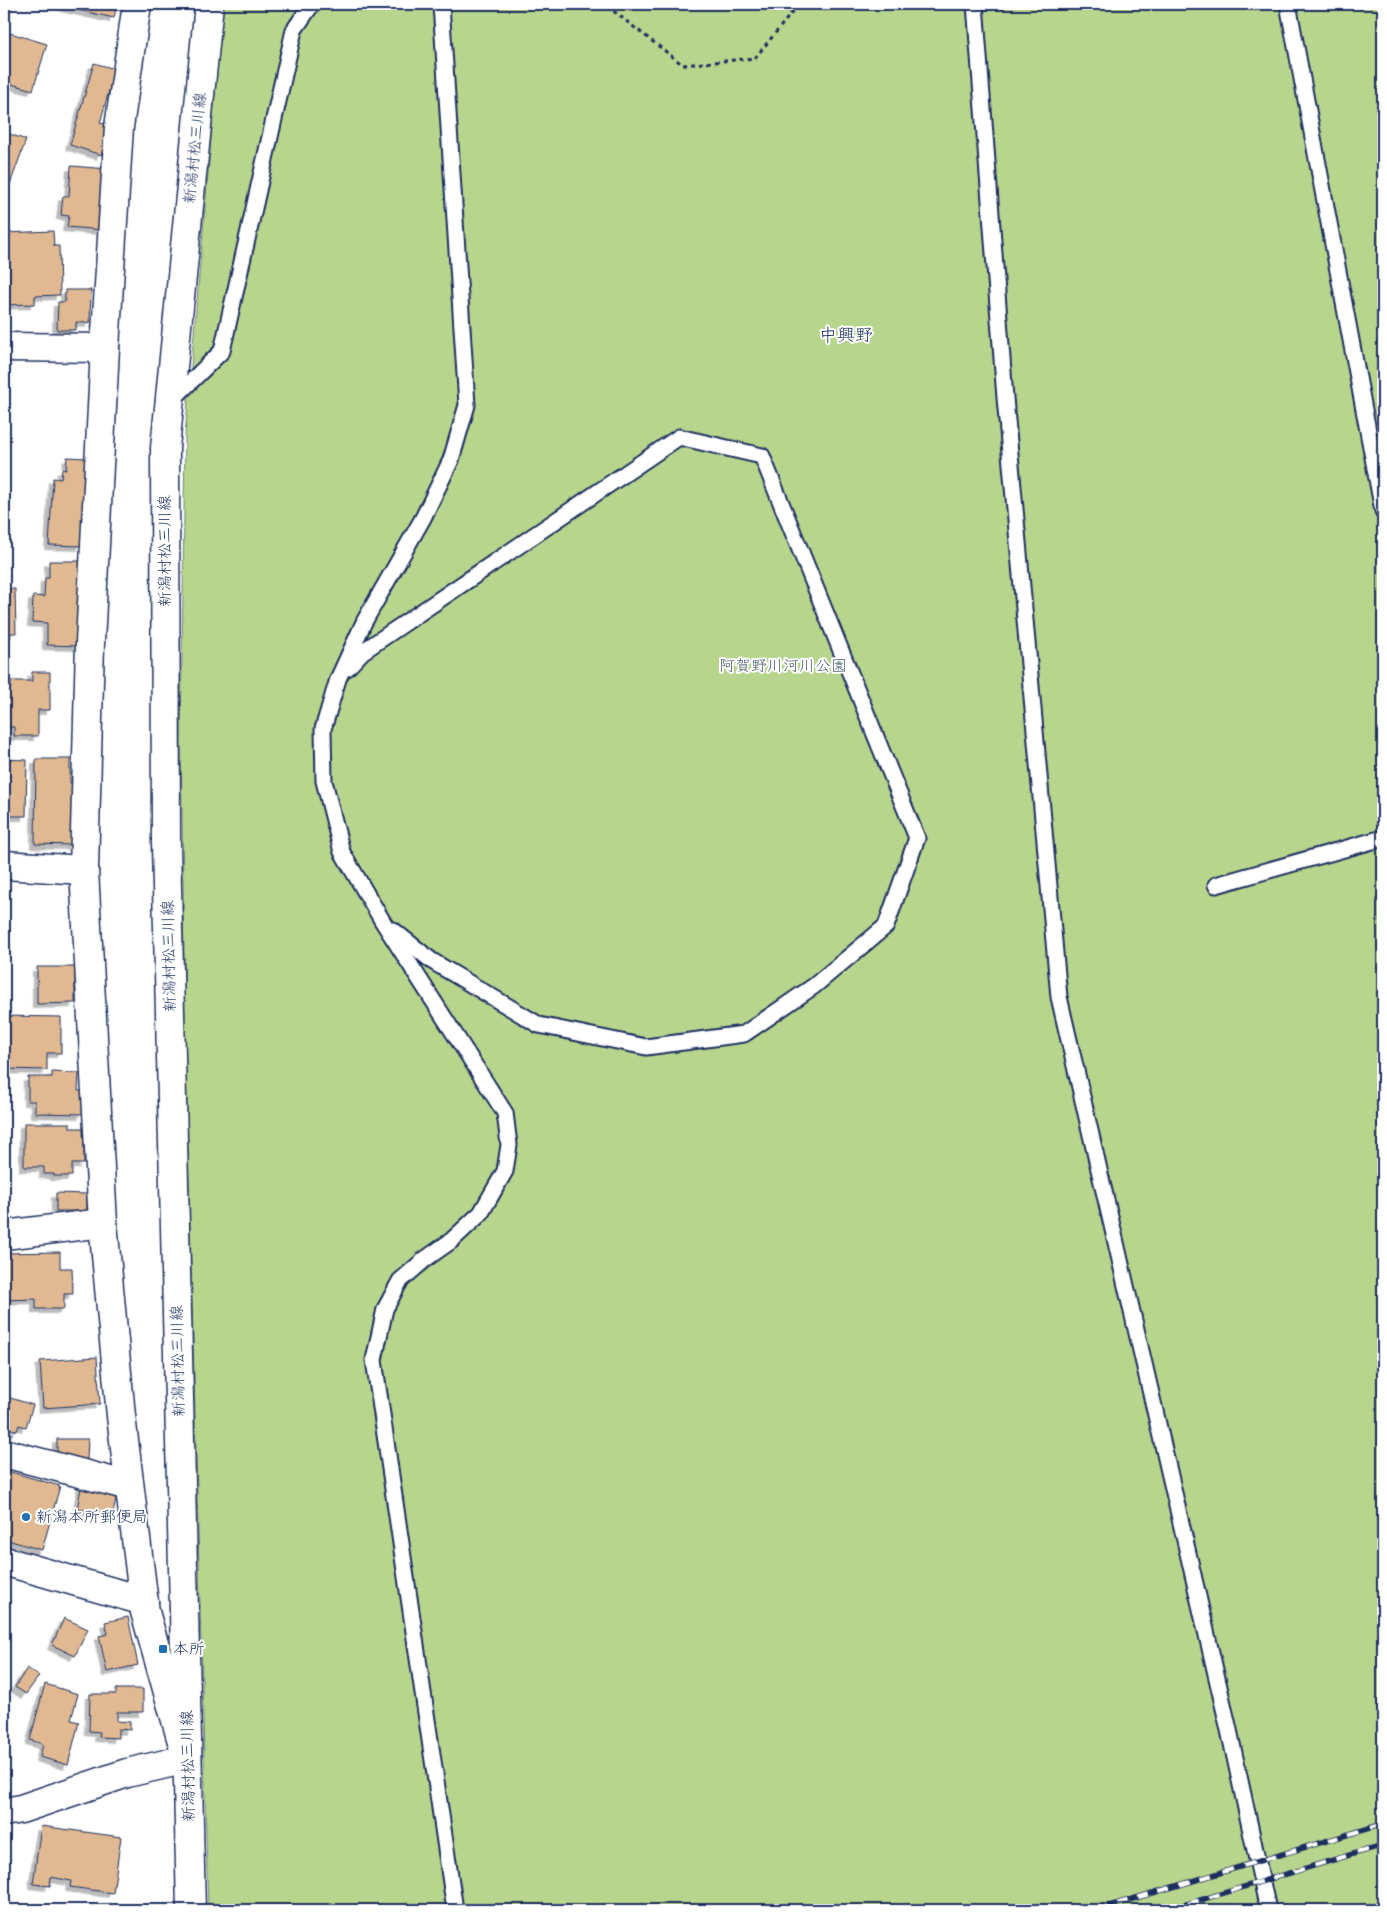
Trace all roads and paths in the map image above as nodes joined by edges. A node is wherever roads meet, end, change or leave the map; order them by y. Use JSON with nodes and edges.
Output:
{"nodes":[{"id":1,"x":137,"y":4,"type":"edge"},
{"id":2,"x":209,"y":4,"type":"edge"},
{"id":3,"x":312,"y":4,"type":"edge"},
{"id":4,"x":441,"y":4,"type":"edge"},
{"id":5,"x":611,"y":4,"type":"edge"},
{"id":6,"x":799,"y":4,"type":"edge"},
{"id":7,"x":975,"y":4,"type":"edge"},
{"id":8,"x":1288,"y":4,"type":"edge"},
{"id":9,"x":4,"y":347,"type":"edge"},
{"id":10,"x":105,"y":348,"type":"junction"},
{"id":11,"x":170,"y":402,"type":"junction"},
{"id":12,"x":1383,"y":511,"type":"edge"},
{"id":13,"x":338,"y":679,"type":"junction"},
{"id":14,"x":1383,"y":838,"type":"edge"},
{"id":15,"x":4,"y":866,"type":"edge"},
{"id":16,"x":84,"y":870,"type":"junction"},
{"id":17,"x":1216,"y":885,"type":"dead end"},
{"id":18,"x":382,"y":922,"type":"junction"},
{"id":19,"x":103,"y":1223,"type":"junction"},
{"id":20,"x":4,"y":1234,"type":"edge"},
{"id":21,"x":4,"y":1453,"type":"edge"},
{"id":22,"x":129,"y":1486,"type":"junction"},
{"id":23,"x":4,"y":1561,"type":"edge"},
{"id":24,"x":144,"y":1601,"type":"junction"},
{"id":25,"x":188,"y":1759,"type":"junction"},
{"id":26,"x":4,"y":1812,"type":"edge"},
{"id":27,"x":191,"y":1910,"type":"edge"},
{"id":28,"x":456,"y":1910,"type":"edge"},
{"id":29,"x":1268,"y":1910,"type":"edge"}],
"edges":[{"from":1,"to":10,"type":"street"},
{"from":2,"to":11,"type":"street","name":"新潟村松三川線"},
{"from":3,"to":11,"type":"lane"},
{"from":4,"to":13,"type":"lane"},
{"from":5,"to":6,"type":"path"},
{"from":7,"to":29,"type":"lane"},
{"from":8,"to":12,"type":"lane"},
{"from":9,"to":10,"type":"street"},
{"from":10,"to":16,"type":"street"},
{"from":11,"to":25,"type":"street","name":"新潟村松三川線"},
{"from":13,"to":18,"type":"lane"},
{"from":13,"to":18,"type":"lane"},
{"from":14,"to":17,"type":"lane"},
{"from":15,"to":16,"type":"street"},
{"from":16,"to":19,"type":"street"},
{"from":18,"to":28,"type":"lane"},
{"from":19,"to":20,"type":"street"},
{"from":19,"to":22,"type":"street"},
{"from":21,"to":22,"type":"street"},
{"from":22,"to":24,"type":"street"},
{"from":23,"to":24,"type":"street"},
{"from":24,"to":25,"type":"street"},
{"from":25,"to":26,"type":"street"},
{"from":25,"to":27,"type":"street","name":"新潟村松三川線"}]}
